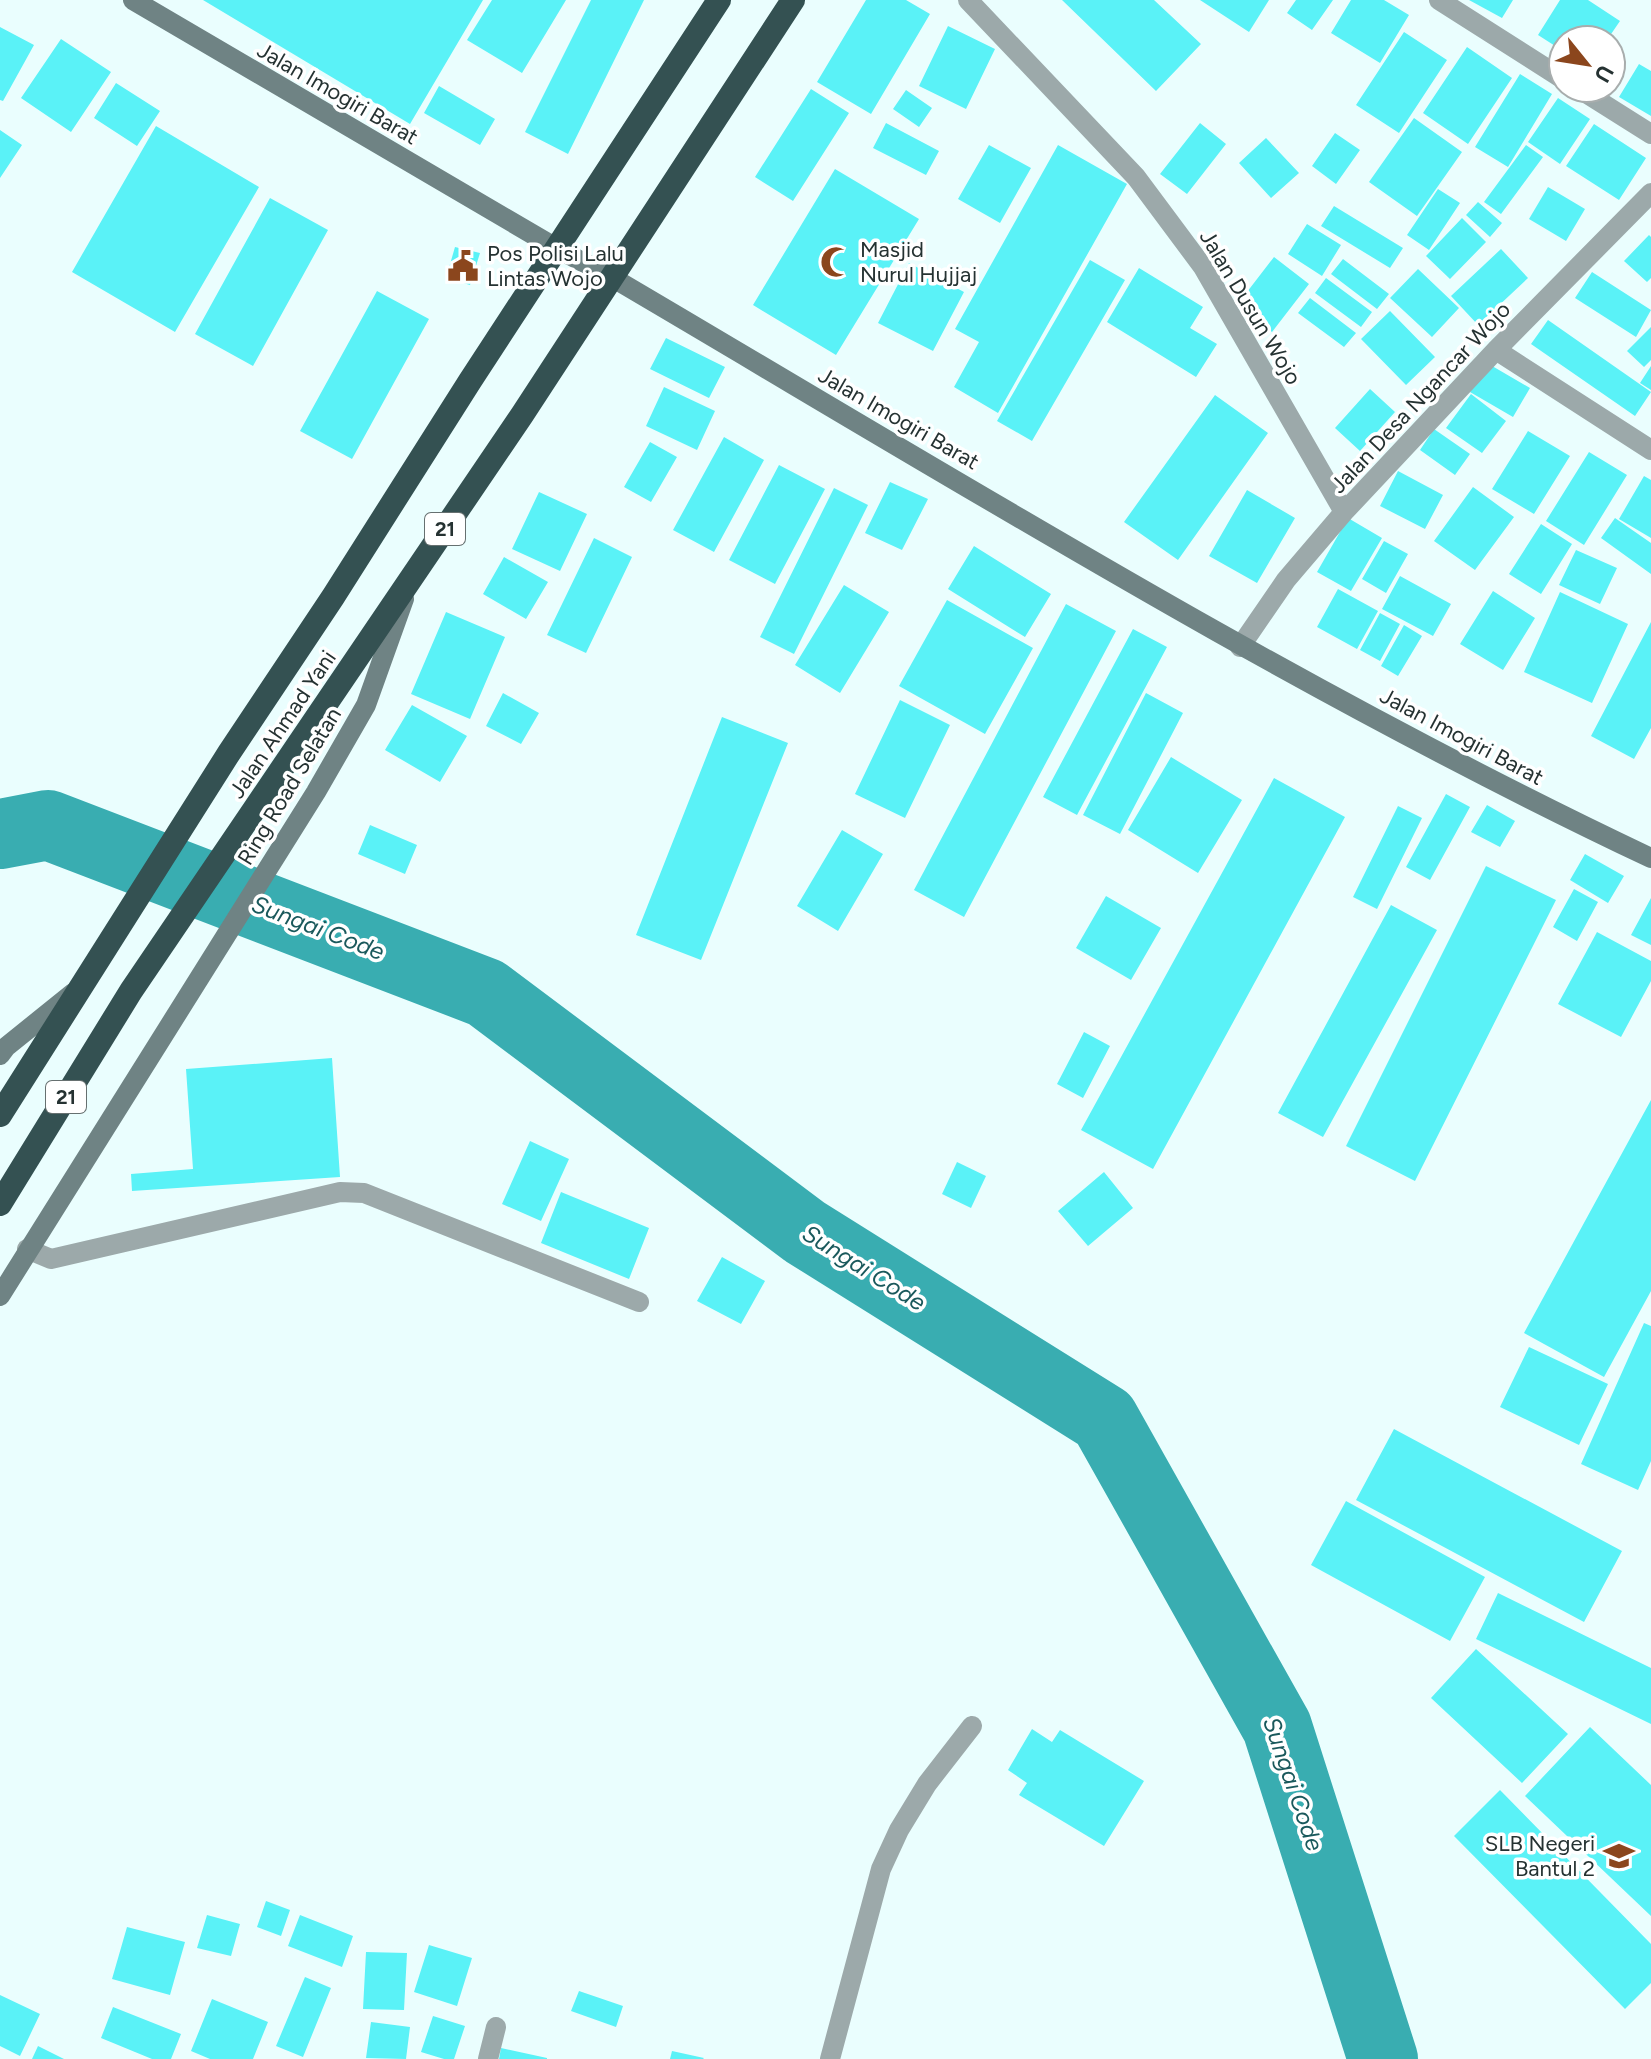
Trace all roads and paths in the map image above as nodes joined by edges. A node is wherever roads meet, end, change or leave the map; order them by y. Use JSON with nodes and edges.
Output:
{"nodes":[{"id":1,"x":133,"y":0,"type":"edge"},
{"id":2,"x":719,"y":0,"type":"edge"},
{"id":3,"x":793,"y":0,"type":"edge"},
{"id":4,"x":968,"y":0,"type":"edge"},
{"id":5,"x":1439,"y":0,"type":"edge"},
{"id":6,"x":1547,"y":69,"type":"edge"},
{"id":7,"x":1603,"y":104,"type":"edge"},
{"id":8,"x":1651,"y":134,"type":"edge"},
{"id":9,"x":1651,"y":193,"type":"edge"},
{"id":10,"x":556,"y":248,"type":"junction"},
{"id":11,"x":613,"y":278,"type":"junction"},
{"id":12,"x":1496,"y":350,"type":"junction"},
{"id":13,"x":1651,"y":450,"type":"edge"},
{"id":14,"x":1344,"y":512,"type":"junction"},
{"id":15,"x":411,"y":580,"type":"junction"},
{"id":16,"x":1240,"y":647,"type":"junction"},
{"id":17,"x":1651,"y":858,"type":"edge"},
{"id":18,"x":88,"y":977,"type":"junction"},
{"id":19,"x":0,"y":1055,"type":"edge"},
{"id":20,"x":0,"y":1115,"type":"edge"},
{"id":21,"x":0,"y":1204,"type":"edge"},
{"id":22,"x":27,"y":1249,"type":"junction"},
{"id":23,"x":0,"y":1296,"type":"edge"},
{"id":24,"x":639,"y":1302,"type":"dead end"},
{"id":25,"x":972,"y":1726,"type":"dead end"},
{"id":26,"x":496,"y":2027,"type":"dead end"},
{"id":27,"x":488,"y":2059,"type":"edge"},
{"id":28,"x":830,"y":2059,"type":"edge"}],
"edges":[{"from":1,"to":10,"type":"main road","name":"Jalan Imogiri Barat"},
{"from":2,"to":10,"type":"highway","number":"21"},
{"from":3,"to":11,"type":"highway","number":"21"},
{"from":4,"to":14,"type":"street","name":"Jalan Dusun Wojo"},
{"from":5,"to":6,"type":"street"},
{"from":7,"to":8,"type":"street"},
{"from":9,"to":12,"type":"street","name":"Jalan Desa Ngancar Wojo"},
{"from":10,"to":11,"type":"main road","name":"Jalan Imogiri Barat"},
{"from":10,"to":18,"type":"highway","name":"Jalan Ahmad Yani","number":"21"},
{"from":11,"to":15,"type":"highway","name":"Jalan Ahmad Yani","number":"21"},
{"from":11,"to":16,"type":"main road","name":"Jalan Imogiri Barat"},
{"from":12,"to":13,"type":"street"},
{"from":12,"to":14,"type":"street","name":"Jalan Desa Ngancar Wojo"},
{"from":14,"to":16,"type":"street","name":"Jalan Desa Ngancar Wojo"},
{"from":15,"to":21,"type":"highway","name":"Jalan Ahmad Yani","number":"21"},
{"from":15,"to":22,"type":"main road","name":"Ring Road Selatan"},
{"from":16,"to":17,"type":"main road","name":"Jalan Imogiri Barat"},
{"from":18,"to":19,"type":"main road"},
{"from":18,"to":20,"type":"highway","name":"Jalan Ahmad Yani","number":"21"},
{"from":22,"to":23,"type":"main road","name":"Ring Road Selatan"},
{"from":22,"to":24,"type":"street"},
{"from":25,"to":28,"type":"street"},
{"from":26,"to":27,"type":"street"}]}
